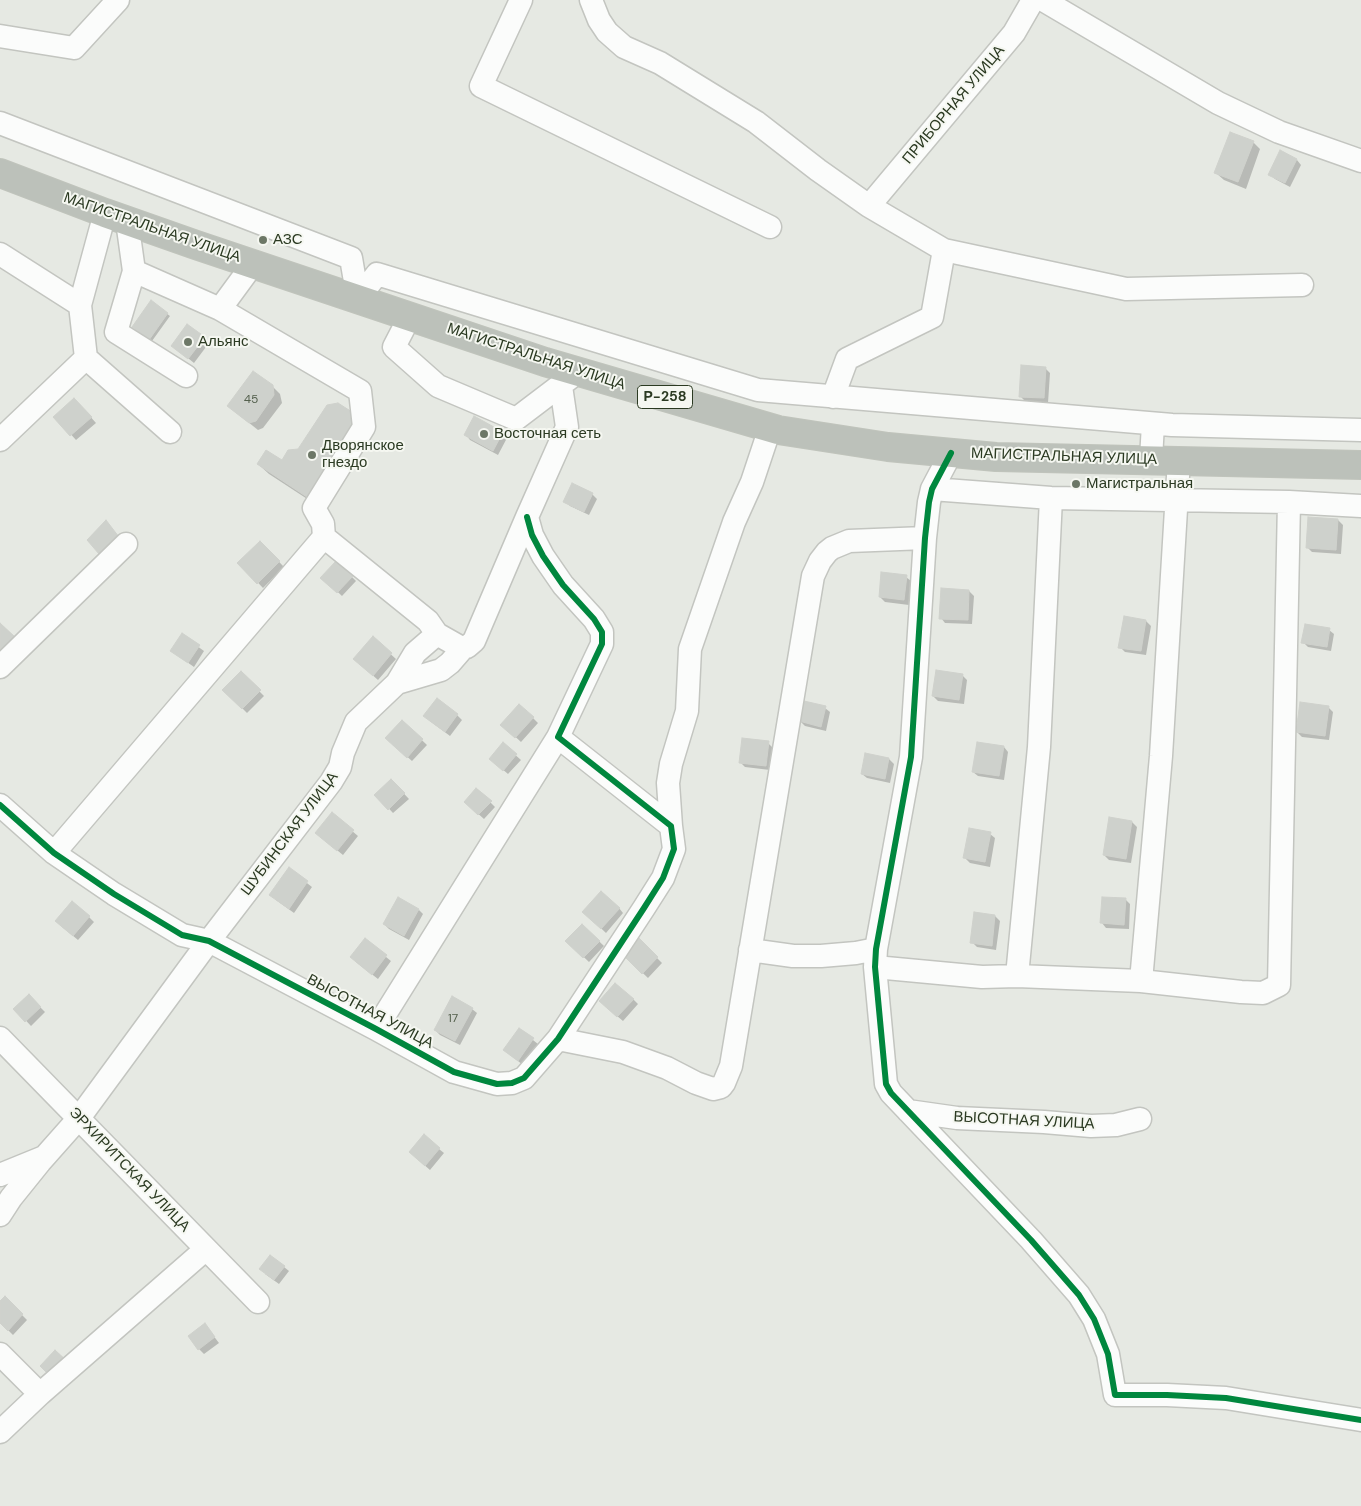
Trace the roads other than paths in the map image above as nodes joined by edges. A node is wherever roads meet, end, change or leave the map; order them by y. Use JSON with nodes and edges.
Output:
{"nodes":[{"id":1,"x":118,"y":0,"type":"edge"},
{"id":2,"x":521,"y":0,"type":"edge"},
{"id":3,"x":591,"y":0,"type":"edge"},
{"id":4,"x":1033,"y":0,"type":"edge"},
{"id":5,"x":1043,"y":0,"type":"edge"},
{"id":6,"x":0,"y":36,"type":"edge"},
{"id":7,"x":0,"y":123,"type":"edge"},
{"id":8,"x":1361,"y":161,"type":"edge"},
{"id":9,"x":0,"y":172,"type":"edge"},
{"id":10,"x":869,"y":206,"type":"junction"},
{"id":11,"x":116,"y":217,"type":"junction"},
{"id":12,"x":770,"y":227,"type":"dead end"},
{"id":13,"x":944,"y":250,"type":"junction"},
{"id":14,"x":0,"y":254,"type":"edge"},
{"id":15,"x":253,"y":264,"type":"junction"},
{"id":16,"x":134,"y":271,"type":"junction"},
{"id":17,"x":1302,"y":285,"type":"dead end"},
{"id":18,"x":358,"y":299,"type":"junction"},
{"id":19,"x":80,"y":305,"type":"junction"},
{"id":20,"x":220,"y":309,"type":"junction"},
{"id":21,"x":410,"y":316,"type":"junction"},
{"id":22,"x":86,"y":358,"type":"junction"},
{"id":23,"x":186,"y":376,"type":"dead end"},
{"id":24,"x":569,"y":379,"type":"junction"},
{"id":25,"x":833,"y":397,"type":"junction"},
{"id":26,"x":1153,"y":424,"type":"junction"},
{"id":27,"x":770,"y":428,"type":"junction"},
{"id":28,"x":1361,"y":430,"type":"edge"},
{"id":29,"x":170,"y":432,"type":"dead end"},
{"id":30,"x":0,"y":440,"type":"edge"},
{"id":31,"x":951,"y":453,"type":"junction"},
{"id":32,"x":1151,"y":459,"type":"junction"},
{"id":33,"x":1178,"y":460,"type":"junction"},
{"id":34,"x":1361,"y":465,"type":"edge"},
{"id":35,"x":932,"y":489,"type":"junction"},
{"id":36,"x":1051,"y":498,"type":"junction"},
{"id":37,"x":1176,"y":501,"type":"junction"},
{"id":38,"x":1289,"y":502,"type":"junction"},
{"id":39,"x":1361,"y":506,"type":"edge"},
{"id":40,"x":526,"y":517,"type":"junction"},
{"id":41,"x":324,"y":537,"type":"junction"},
{"id":42,"x":925,"y":538,"type":"junction"},
{"id":43,"x":126,"y":544,"type":"dead end"},
{"id":44,"x":437,"y":634,"type":"junction"},
{"id":45,"x":463,"y":648,"type":"junction"},
{"id":46,"x":0,"y":667,"type":"edge"},
{"id":47,"x":396,"y":684,"type":"junction"},
{"id":48,"x":558,"y":738,"type":"junction"},
{"id":49,"x":0,"y":804,"type":"edge"},
{"id":50,"x":671,"y":826,"type":"junction"},
{"id":51,"x":54,"y":853,"type":"junction"},
{"id":52,"x":209,"y":940,"type":"junction"},
{"id":53,"x":750,"y":950,"type":"junction"},
{"id":54,"x":876,"y":958,"type":"junction"},
{"id":55,"x":1017,"y":976,"type":"junction"},
{"id":56,"x":1141,"y":981,"type":"junction"},
{"id":57,"x":376,"y":1029,"type":"junction"},
{"id":58,"x":0,"y":1038,"type":"edge"},
{"id":59,"x":558,"y":1039,"type":"junction"},
{"id":60,"x":908,"y":1111,"type":"junction"},
{"id":61,"x":79,"y":1118,"type":"junction"},
{"id":62,"x":1140,"y":1118,"type":"dead end"},
{"id":63,"x":44,"y":1157,"type":"junction"},
{"id":64,"x":0,"y":1175,"type":"edge"},
{"id":65,"x":0,"y":1215,"type":"edge"},
{"id":66,"x":206,"y":1249,"type":"junction"},
{"id":67,"x":258,"y":1302,"type":"dead end"},
{"id":68,"x":0,"y":1354,"type":"edge"},
{"id":69,"x":40,"y":1394,"type":"junction"},
{"id":70,"x":1361,"y":1420,"type":"edge"},
{"id":71,"x":0,"y":1432,"type":"edge"}],
"edges":[{"from":1,"to":6,"type":"street"},
{"from":2,"to":12,"type":"street"},
{"from":3,"to":10,"type":"street"},
{"from":4,"to":10,"type":"street","name":"ПРИБОРНАЯ УЛИЦА"},
{"from":5,"to":8,"type":"street"},
{"from":7,"to":18,"type":"street"},
{"from":9,"to":11,"type":"highway","name":"МАГИСТРАЛЬНАЯ УЛИЦА","number":"Р-258"},
{"from":10,"to":13,"type":"street"},
{"from":11,"to":15,"type":"highway","name":"МАГИСТРАЛЬНАЯ УЛИЦА","number":"Р-258"},
{"from":11,"to":16,"type":"street"},
{"from":11,"to":19,"type":"street"},
{"from":13,"to":17,"type":"street"},
{"from":13,"to":25,"type":"street"},
{"from":14,"to":19,"type":"street"},
{"from":15,"to":18,"type":"highway","name":"МАГИСТРАЛЬНАЯ УЛИЦА","number":"Р-258"},
{"from":15,"to":20,"type":"street"},
{"from":16,"to":20,"type":"street"},
{"from":16,"to":23,"type":"street"},
{"from":18,"to":21,"type":"highway","name":"МАГИСТРАЛЬНАЯ УЛИЦА","number":"Р-258"},
{"from":18,"to":25,"type":"street"},
{"from":19,"to":22,"type":"street"},
{"from":20,"to":41,"type":"street"},
{"from":21,"to":24,"type":"highway","name":"МАГИСТРАЛЬНАЯ УЛИЦА","number":"Р-258"},
{"from":21,"to":24,"type":"street"},
{"from":22,"to":29,"type":"street"},
{"from":22,"to":30,"type":"street"},
{"from":24,"to":27,"type":"highway","name":"МАГИСТРАЛЬНАЯ УЛИЦА","number":"Р-258"},
{"from":24,"to":40,"type":"street"},
{"from":25,"to":26,"type":"street"},
{"from":26,"to":28,"type":"street"},
{"from":26,"to":32,"type":"street"},
{"from":27,"to":31,"type":"highway","name":"МАГИСТРАЛЬНАЯ УЛИЦА","number":"Р-258"},
{"from":27,"to":50,"type":"street"},
{"from":31,"to":32,"type":"highway","name":"МАГИСТРАЛЬНАЯ УЛИЦА","number":"Р-258"},
{"from":31,"to":35,"type":"street"},
{"from":32,"to":33,"type":"highway","name":"МАГИСТРАЛЬНАЯ УЛИЦА","number":"Р-258"},
{"from":33,"to":34,"type":"highway","name":"МАГИСТРАЛЬНАЯ УЛИЦА","number":"Р-258"},
{"from":33,"to":37,"type":"street"},
{"from":35,"to":36,"type":"street"},
{"from":35,"to":42,"type":"street"},
{"from":36,"to":37,"type":"street"},
{"from":36,"to":55,"type":"street"},
{"from":37,"to":38,"type":"street"},
{"from":37,"to":56,"type":"street"},
{"from":38,"to":39,"type":"street"},
{"from":38,"to":56,"type":"street"},
{"from":40,"to":45,"type":"street"},
{"from":40,"to":48,"type":"street"},
{"from":41,"to":44,"type":"street"},
{"from":41,"to":51,"type":"street"},
{"from":42,"to":53,"type":"street"},
{"from":42,"to":54,"type":"street"},
{"from":43,"to":46,"type":"street"},
{"from":44,"to":45,"type":"street"},
{"from":44,"to":47,"type":"street","name":"ШУБИНСКАЯ УЛИЦА"},
{"from":45,"to":47,"type":"street"},
{"from":47,"to":52,"type":"street","name":"ШУБИНСКАЯ УЛИЦА"},
{"from":48,"to":50,"type":"street"},
{"from":48,"to":57,"type":"street"},
{"from":49,"to":51,"type":"street","name":"ВЫСОТНАЯ УЛИЦА"},
{"from":50,"to":59,"type":"street"},
{"from":51,"to":52,"type":"street","name":"ВЫСОТНАЯ УЛИЦА"},
{"from":52,"to":57,"type":"street","name":"ВЫСОТНАЯ УЛИЦА"},
{"from":52,"to":61,"type":"street","name":"ШУБИНСКАЯ УЛИЦА"},
{"from":53,"to":54,"type":"street"},
{"from":53,"to":59,"type":"street"},
{"from":54,"to":55,"type":"street"},
{"from":54,"to":60,"type":"street"},
{"from":55,"to":56,"type":"street"},
{"from":57,"to":59,"type":"street","name":"ВЫСОТНАЯ УЛИЦА"},
{"from":58,"to":61,"type":"street","name":"ЭРХИРИТСКАЯ УЛИЦА"},
{"from":60,"to":62,"type":"street","name":"ВЫСОТНАЯ УЛИЦА"},
{"from":60,"to":70,"type":"street"},
{"from":61,"to":63,"type":"street","name":"ШУБИНСКАЯ УЛИЦА"},
{"from":61,"to":66,"type":"street","name":"ЭРХИРИТСКАЯ УЛИЦА"},
{"from":63,"to":64,"type":"street"},
{"from":63,"to":65,"type":"street","name":"ШУБИНСКАЯ УЛИЦА"},
{"from":66,"to":67,"type":"street","name":"ЭРХИРИТСКАЯ УЛИЦА"},
{"from":66,"to":69,"type":"street"},
{"from":68,"to":69,"type":"street"},
{"from":69,"to":71,"type":"street"}]}
